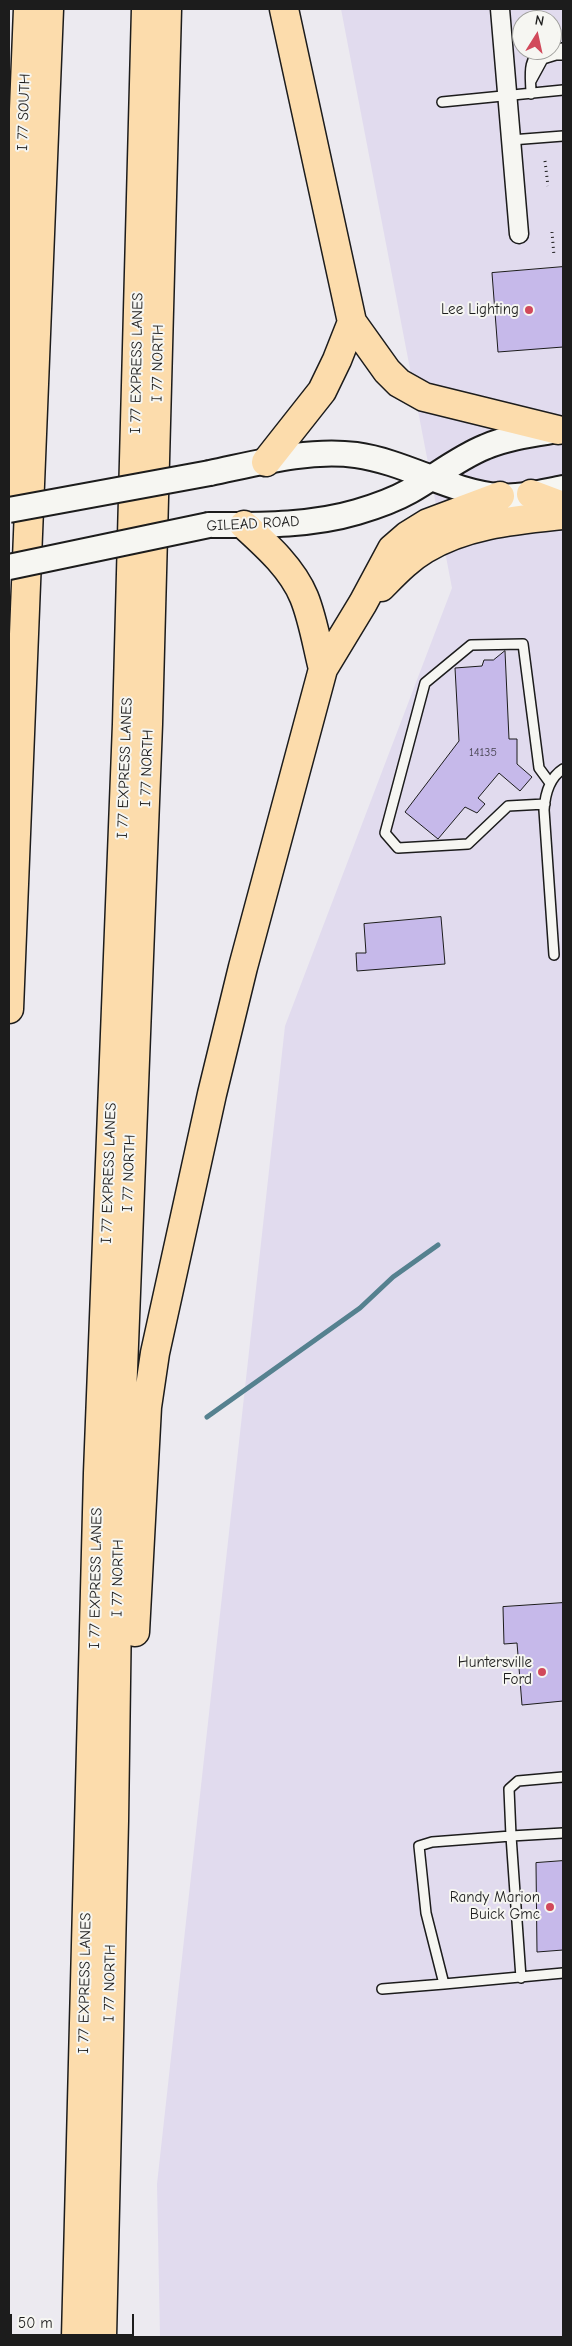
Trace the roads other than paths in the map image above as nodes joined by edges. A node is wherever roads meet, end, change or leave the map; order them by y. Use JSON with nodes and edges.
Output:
{"nodes":[{"id":1,"x":28,"y":9,"type":"edge"},
{"id":2,"x":49,"y":9,"type":"edge"},
{"id":3,"x":146,"y":9,"type":"edge"},
{"id":4,"x":167,"y":9,"type":"edge"},
{"id":5,"x":284,"y":9,"type":"edge"},
{"id":6,"x":500,"y":9,"type":"edge"},
{"id":7,"x":563,"y":56,"type":"edge"},
{"id":8,"x":533,"y":60,"type":"edge"},
{"id":9,"x":531,"y":81,"type":"junction"},
{"id":10,"x":563,"y":90,"type":"edge"},
{"id":11,"x":531,"y":94,"type":"junction"},
{"id":12,"x":508,"y":97,"type":"junction"},
{"id":13,"x":442,"y":102,"type":"dead end"},
{"id":14,"x":563,"y":136,"type":"edge"},
{"id":15,"x":512,"y":140,"type":"junction"},
{"id":16,"x":520,"y":234,"type":"dead end"},
{"id":17,"x":352,"y":322,"type":"junction"},
{"id":18,"x":561,"y":430,"type":"edge"},
{"id":19,"x":266,"y":462,"type":"junction"},
{"id":20,"x":432,"y":476,"type":"junction"},
{"id":21,"x":9,"y":486,"type":"edge"},
{"id":22,"x":563,"y":488,"type":"edge"},
{"id":23,"x":531,"y":494,"type":"junction"},
{"id":24,"x":500,"y":496,"type":"junction"},
{"id":25,"x":563,"y":506,"type":"edge"},
{"id":26,"x":9,"y":510,"type":"edge"},
{"id":27,"x":563,"y":515,"type":"edge"},
{"id":28,"x":244,"y":525,"type":"junction"},
{"id":29,"x":9,"y":567,"type":"edge"},
{"id":30,"x":363,"y":603,"type":"junction"},
{"id":31,"x":323,"y":668,"type":"junction"},
{"id":32,"x":563,"y":769,"type":"edge"},
{"id":33,"x":550,"y":784,"type":"junction"},
{"id":34,"x":545,"y":804,"type":"junction"},
{"id":35,"x":554,"y":955,"type":"dead end"},
{"id":36,"x":9,"y":1009,"type":"edge"},
{"id":37,"x":563,"y":1777,"type":"edge"},
{"id":38,"x":114,"y":1821,"type":"junction"},
{"id":39,"x":563,"y":1833,"type":"edge"},
{"id":40,"x":511,"y":1836,"type":"junction"},
{"id":41,"x":563,"y":1973,"type":"edge"},
{"id":42,"x":521,"y":1978,"type":"junction"},
{"id":43,"x":444,"y":1984,"type":"junction"},
{"id":44,"x":382,"y":1989,"type":"dead end"},
{"id":45,"x":76,"y":2337,"type":"edge"},
{"id":46,"x":102,"y":2337,"type":"edge"}],
"edges":[{"from":1,"to":21,"type":"main road","name":"I 77 SOUTH"},
{"from":2,"to":36,"type":"main road"},
{"from":3,"to":45,"type":"main road","name":"I 77 EXPRESS LANES"},
{"from":4,"to":38,"type":"main road","name":"I 77 NORTH"},
{"from":5,"to":17,"type":"main road"},
{"from":6,"to":12,"type":"street"},
{"from":7,"to":9,"type":"lane"},
{"from":8,"to":9,"type":"lane"},
{"from":9,"to":11,"type":"lane"},
{"from":10,"to":11,"type":"lane"},
{"from":11,"to":12,"type":"lane"},
{"from":12,"to":13,"type":"lane"},
{"from":12,"to":15,"type":"street"},
{"from":14,"to":15,"type":"lane"},
{"from":15,"to":16,"type":"street"},
{"from":17,"to":18,"type":"main road"},
{"from":17,"to":19,"type":"main road"},
{"from":18,"to":20,"type":"main road","name":"GILEAD ROAD"},
{"from":19,"to":20,"type":"main road"},
{"from":19,"to":26,"type":"main road","bridge":true},
{"from":20,"to":24,"type":"main road"},
{"from":20,"to":28,"type":"main road","name":"GILEAD ROAD"},
{"from":22,"to":23,"type":"main road"},
{"from":23,"to":24,"type":"main road"},
{"from":23,"to":25,"type":"main road"},
{"from":24,"to":30,"type":"main road"},
{"from":27,"to":30,"type":"main road"},
{"from":28,"to":29,"type":"main road","name":"GILEAD ROAD","bridge":true},
{"from":28,"to":31,"type":"main road"},
{"from":30,"to":31,"type":"main road"},
{"from":31,"to":38,"type":"main road"},
{"from":32,"to":33,"type":"lane"},
{"from":33,"to":34,"type":"lane"},
{"from":33,"to":34,"type":"lane"},
{"from":34,"to":35,"type":"lane"},
{"from":37,"to":40,"type":"lane"},
{"from":38,"to":46,"type":"main road","name":"I 77 NORTH"},
{"from":39,"to":40,"type":"lane"},
{"from":40,"to":42,"type":"lane"},
{"from":40,"to":43,"type":"lane"},
{"from":41,"to":42,"type":"lane"},
{"from":42,"to":43,"type":"lane"},
{"from":43,"to":44,"type":"lane"}]}
